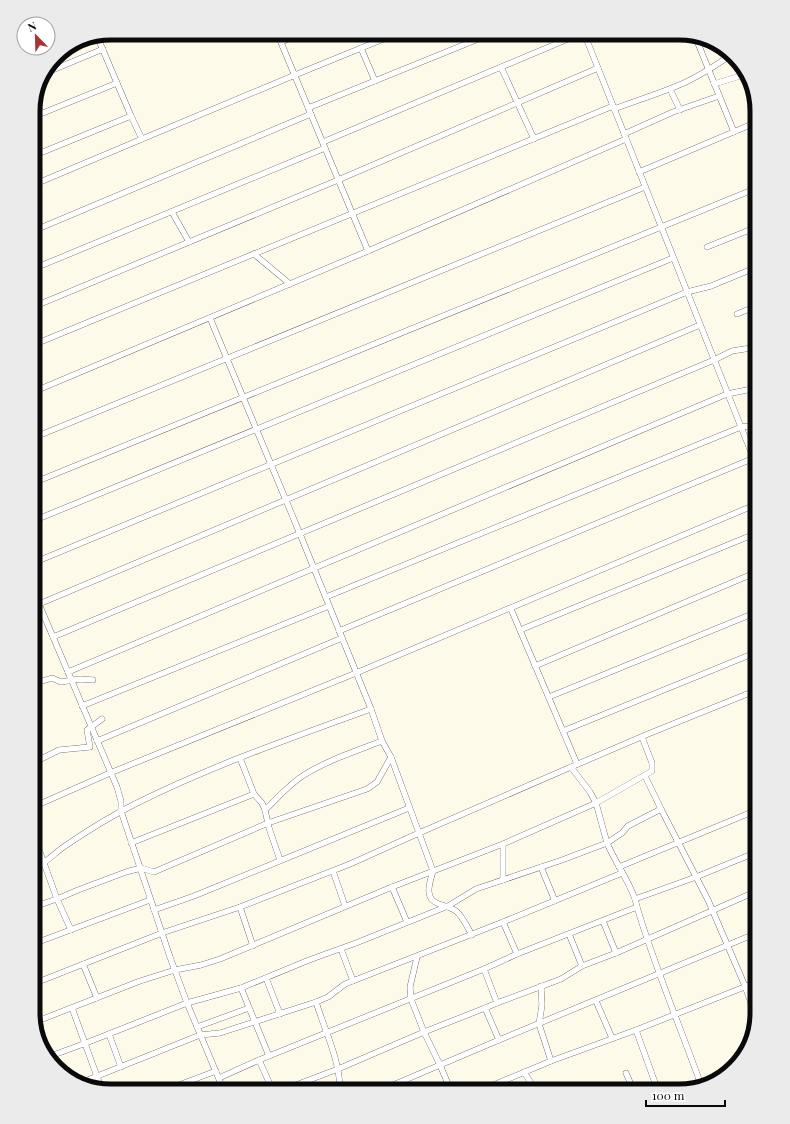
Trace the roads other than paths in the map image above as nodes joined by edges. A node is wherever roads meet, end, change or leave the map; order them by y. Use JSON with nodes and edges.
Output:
{"nodes":[{"id":1,"x":286,"y":40,"type":"edge"},
{"id":2,"x":381,"y":40,"type":"edge"},
{"id":3,"x":477,"y":40,"type":"edge"},
{"id":4,"x":566,"y":40,"type":"edge"},
{"id":5,"x":586,"y":40,"type":"edge"},
{"id":6,"x":99,"y":41,"type":"edge"},
{"id":7,"x":281,"y":42,"type":"joint"},
{"id":8,"x":698,"y":43,"type":"edge"},
{"id":9,"x":361,"y":48,"type":"junction"},
{"id":10,"x":103,"y":50,"type":"junction"},
{"id":11,"x":726,"y":58,"type":"edge"},
{"id":12,"x":501,"y":67,"type":"junction"},
{"id":13,"x":598,"y":68,"type":"junction"},
{"id":14,"x":708,"y":69,"type":"junction"},
{"id":15,"x":54,"y":70,"type":"edge"},
{"id":16,"x":295,"y":75,"type":"junction"},
{"id":17,"x":740,"y":76,"type":"edge"},
{"id":18,"x":375,"y":81,"type":"junction"},
{"id":19,"x":117,"y":83,"type":"junction"},
{"id":20,"x":714,"y":84,"type":"junction"},
{"id":21,"x":670,"y":89,"type":"junction"},
{"id":22,"x":719,"y":96,"type":"junction"},
{"id":23,"x":517,"y":103,"type":"junction"},
{"id":24,"x":613,"y":108,"type":"junction"},
{"id":25,"x":680,"y":110,"type":"junction"},
{"id":26,"x":310,"y":111,"type":"junction"},
{"id":27,"x":40,"y":114,"type":"edge"},
{"id":28,"x":131,"y":116,"type":"junction"},
{"id":29,"x":750,"y":125,"type":"edge"},
{"id":30,"x":734,"y":132,"type":"junction"},
{"id":31,"x":625,"y":136,"type":"junction"},
{"id":32,"x":534,"y":139,"type":"junction"},
{"id":33,"x":142,"y":140,"type":"junction"},
{"id":34,"x":323,"y":142,"type":"junction"},
{"id":35,"x":325,"y":148,"type":"junction"},
{"id":36,"x":40,"y":153,"type":"edge"},
{"id":37,"x":639,"y":172,"type":"junction"},
{"id":38,"x":338,"y":180,"type":"junction"},
{"id":39,"x":40,"y":182,"type":"edge"},
{"id":40,"x":645,"y":187,"type":"junction"},
{"id":41,"x":750,"y":191,"type":"edge"},
{"id":42,"x":172,"y":212,"type":"junction"},
{"id":43,"x":352,"y":213,"type":"junction"},
{"id":44,"x":40,"y":228,"type":"edge"},
{"id":45,"x":661,"y":228,"type":"junction"},
{"id":46,"x":750,"y":230,"type":"edge"},
{"id":47,"x":189,"y":242,"type":"junction"},
{"id":48,"x":707,"y":247,"type":"dead end"},
{"id":49,"x":368,"y":251,"type":"junction"},
{"id":50,"x":254,"y":254,"type":"junction"},
{"id":51,"x":673,"y":258,"type":"junction"},
{"id":52,"x":40,"y":266,"type":"edge"},
{"id":53,"x":750,"y":270,"type":"edge"},
{"id":54,"x":290,"y":284,"type":"junction"},
{"id":55,"x":687,"y":292,"type":"junction"},
{"id":56,"x":40,"y":304,"type":"edge"},
{"id":57,"x":750,"y":309,"type":"edge"},
{"id":58,"x":737,"y":314,"type":"dead end"},
{"id":59,"x":210,"y":318,"type":"junction"},
{"id":60,"x":700,"y":325,"type":"junction"},
{"id":61,"x":40,"y":342,"type":"edge"},
{"id":62,"x":750,"y":348,"type":"edge"},
{"id":63,"x":227,"y":358,"type":"junction"},
{"id":64,"x":714,"y":360,"type":"junction"},
{"id":65,"x":40,"y":389,"type":"edge"},
{"id":66,"x":750,"y":389,"type":"edge"},
{"id":67,"x":728,"y":394,"type":"junction"},
{"id":68,"x":243,"y":398,"type":"junction"},
{"id":69,"x":750,"y":426,"type":"edge"},
{"id":70,"x":741,"y":428,"type":"junction"},
{"id":71,"x":256,"y":429,"type":"junction"},
{"id":72,"x":40,"y":435,"type":"edge"},
{"id":73,"x":750,"y":449,"type":"edge"},
{"id":74,"x":750,"y":460,"type":"edge"},
{"id":75,"x":271,"y":464,"type":"junction"},
{"id":76,"x":40,"y":480,"type":"edge"},
{"id":77,"x":286,"y":500,"type":"junction"},
{"id":78,"x":750,"y":507,"type":"edge"},
{"id":79,"x":40,"y":518,"type":"edge"},
{"id":80,"x":300,"y":534,"type":"junction"},
{"id":81,"x":750,"y":536,"type":"edge"},
{"id":82,"x":40,"y":560,"type":"edge"},
{"id":83,"x":314,"y":568,"type":"junction"},
{"id":84,"x":750,"y":575,"type":"edge"},
{"id":85,"x":326,"y":597,"type":"junction"},
{"id":86,"x":40,"y":604,"type":"edge"},
{"id":87,"x":40,"y":606,"type":"edge"},
{"id":88,"x":329,"y":606,"type":"junction"},
{"id":89,"x":511,"y":609,"type":"junction"},
{"id":90,"x":750,"y":615,"type":"edge"},
{"id":91,"x":520,"y":630,"type":"junction"},
{"id":92,"x":339,"y":631,"type":"junction"},
{"id":93,"x":53,"y":637,"type":"junction"},
{"id":94,"x":342,"y":638,"type":"junction"},
{"id":95,"x":750,"y":655,"type":"edge"},
{"id":96,"x":535,"y":666,"type":"junction"},
{"id":97,"x":68,"y":672,"type":"junction"},
{"id":98,"x":356,"y":673,"type":"junction"},
{"id":99,"x":93,"y":680,"type":"dead end"},
{"id":100,"x":72,"y":681,"type":"junction"},
{"id":101,"x":40,"y":682,"type":"edge"},
{"id":102,"x":750,"y":693,"type":"edge"},
{"id":103,"x":548,"y":697,"type":"junction"},
{"id":104,"x":82,"y":706,"type":"junction"},
{"id":105,"x":371,"y":709,"type":"junction"},
{"id":106,"x":102,"y":719,"type":"dead end"},
{"id":107,"x":91,"y":726,"type":"junction"},
{"id":108,"x":563,"y":731,"type":"junction"},
{"id":109,"x":642,"y":737,"type":"junction"},
{"id":110,"x":97,"y":741,"type":"junction"},
{"id":111,"x":382,"y":741,"type":"junction"},
{"id":112,"x":391,"y":757,"type":"junction"},
{"id":113,"x":240,"y":758,"type":"junction"},
{"id":114,"x":40,"y":760,"type":"edge"},
{"id":115,"x":577,"y":764,"type":"junction"},
{"id":116,"x":571,"y":767,"type":"junction"},
{"id":117,"x":110,"y":773,"type":"junction"},
{"id":118,"x":645,"y":776,"type":"junction"},
{"id":119,"x":254,"y":794,"type":"junction"},
{"id":120,"x":596,"y":803,"type":"junction"},
{"id":121,"x":40,"y":804,"type":"edge"},
{"id":122,"x":409,"y":808,"type":"junction"},
{"id":123,"x":661,"y":809,"type":"junction"},
{"id":124,"x":265,"y":810,"type":"junction"},
{"id":125,"x":121,"y":812,"type":"junction"},
{"id":126,"x":750,"y":813,"type":"edge"},
{"id":127,"x":268,"y":823,"type":"junction"},
{"id":128,"x":418,"y":833,"type":"junction"},
{"id":129,"x":678,"y":842,"type":"junction"},
{"id":130,"x":131,"y":843,"type":"junction"},
{"id":131,"x":607,"y":843,"type":"junction"},
{"id":132,"x":503,"y":844,"type":"junction"},
{"id":133,"x":40,"y":855,"type":"edge"},
{"id":134,"x":750,"y":855,"type":"edge"},
{"id":135,"x":280,"y":860,"type":"junction"},
{"id":136,"x":43,"y":864,"type":"junction"},
{"id":137,"x":40,"y":865,"type":"edge"},
{"id":138,"x":541,"y":867,"type":"junction"},
{"id":139,"x":619,"y":867,"type":"junction"},
{"id":140,"x":140,"y":868,"type":"junction"},
{"id":141,"x":333,"y":871,"type":"junction"},
{"id":142,"x":433,"y":871,"type":"junction"},
{"id":143,"x":622,"y":873,"type":"junction"},
{"id":144,"x":696,"y":877,"type":"junction"},
{"id":145,"x":503,"y":880,"type":"junction"},
{"id":146,"x":392,"y":887,"type":"junction"},
{"id":147,"x":750,"y":894,"type":"edge"},
{"id":148,"x":635,"y":899,"type":"junction"},
{"id":149,"x":57,"y":900,"type":"junction"},
{"id":150,"x":150,"y":900,"type":"junction"},
{"id":151,"x":555,"y":901,"type":"junction"},
{"id":152,"x":40,"y":905,"type":"edge"},
{"id":153,"x":345,"y":906,"type":"junction"},
{"id":154,"x":448,"y":906,"type":"junction"},
{"id":155,"x":240,"y":907,"type":"junction"},
{"id":156,"x":637,"y":907,"type":"junction"},
{"id":157,"x":154,"y":910,"type":"junction"},
{"id":158,"x":713,"y":910,"type":"junction"},
{"id":159,"x":603,"y":921,"type":"junction"},
{"id":160,"x":407,"y":922,"type":"junction"},
{"id":161,"x":503,"y":922,"type":"junction"},
{"id":162,"x":71,"y":930,"type":"junction"},
{"id":163,"x":162,"y":933,"type":"junction"},
{"id":164,"x":569,"y":934,"type":"junction"},
{"id":165,"x":472,"y":935,"type":"junction"},
{"id":166,"x":750,"y":936,"type":"edge"},
{"id":167,"x":647,"y":940,"type":"junction"},
{"id":168,"x":40,"y":941,"type":"edge"},
{"id":169,"x":253,"y":946,"type":"junction"},
{"id":170,"x":728,"y":946,"type":"junction"},
{"id":171,"x":341,"y":949,"type":"junction"},
{"id":172,"x":616,"y":953,"type":"junction"},
{"id":173,"x":517,"y":954,"type":"junction"},
{"id":174,"x":417,"y":957,"type":"junction"},
{"id":175,"x":83,"y":964,"type":"junction"},
{"id":176,"x":582,"y":966,"type":"junction"},
{"id":177,"x":484,"y":969,"type":"junction"},
{"id":178,"x":175,"y":970,"type":"junction"},
{"id":179,"x":659,"y":974,"type":"junction"},
{"id":180,"x":266,"y":978,"type":"junction"},
{"id":181,"x":40,"y":981,"type":"edge"},
{"id":182,"x":353,"y":981,"type":"junction"},
{"id":183,"x":750,"y":984,"type":"edge"},
{"id":184,"x":541,"y":986,"type":"junction"},
{"id":185,"x":745,"y":986,"type":"junction"},
{"id":186,"x":241,"y":988,"type":"junction"},
{"id":187,"x":97,"y":998,"type":"junction"},
{"id":188,"x":411,"y":999,"type":"junction"},
{"id":189,"x":750,"y":1000,"type":"edge"},
{"id":190,"x":596,"y":1001,"type":"junction"},
{"id":191,"x":316,"y":1002,"type":"junction"},
{"id":192,"x":187,"y":1003,"type":"junction"},
{"id":193,"x":498,"y":1003,"type":"junction"},
{"id":194,"x":72,"y":1008,"type":"junction"},
{"id":195,"x":249,"y":1008,"type":"junction"},
{"id":196,"x":485,"y":1008,"type":"junction"},
{"id":197,"x":280,"y":1014,"type":"junction"},
{"id":198,"x":675,"y":1014,"type":"junction"},
{"id":199,"x":41,"y":1020,"type":"edge"},
{"id":200,"x":255,"y":1022,"type":"junction"},
{"id":201,"x":539,"y":1024,"type":"junction"},
{"id":202,"x":197,"y":1026,"type":"junction"},
{"id":203,"x":636,"y":1030,"type":"junction"},
{"id":204,"x":424,"y":1032,"type":"junction"},
{"id":205,"x":327,"y":1033,"type":"junction"},
{"id":206,"x":109,"y":1034,"type":"junction"},
{"id":207,"x":200,"y":1035,"type":"junction"},
{"id":208,"x":612,"y":1038,"type":"junction"},
{"id":209,"x":499,"y":1040,"type":"junction"},
{"id":210,"x":86,"y":1044,"type":"junction"},
{"id":211,"x":54,"y":1055,"type":"edge"},
{"id":212,"x":269,"y":1056,"type":"junction"},
{"id":213,"x":259,"y":1060,"type":"junction"},
{"id":214,"x":551,"y":1061,"type":"junction"},
{"id":215,"x":440,"y":1066,"type":"junction"},
{"id":216,"x":121,"y":1067,"type":"junction"},
{"id":217,"x":338,"y":1069,"type":"junction"},
{"id":218,"x":216,"y":1071,"type":"junction"},
{"id":219,"x":524,"y":1072,"type":"junction"},
{"id":220,"x":626,"y":1073,"type":"dead end"},
{"id":221,"x":97,"y":1076,"type":"junction"},
{"id":222,"x":219,"y":1078,"type":"junction"},
{"id":223,"x":88,"y":1080,"type":"edge"},
{"id":224,"x":700,"y":1081,"type":"edge"},
{"id":225,"x":100,"y":1083,"type":"edge"},
{"id":226,"x":182,"y":1084,"type":"edge"},
{"id":227,"x":221,"y":1084,"type":"edge"},
{"id":228,"x":270,"y":1084,"type":"edge"},
{"id":229,"x":298,"y":1084,"type":"edge"},
{"id":230,"x":339,"y":1084,"type":"edge"},
{"id":231,"x":402,"y":1084,"type":"edge"},
{"id":232,"x":448,"y":1084,"type":"edge"},
{"id":233,"x":496,"y":1084,"type":"edge"},
{"id":234,"x":532,"y":1084,"type":"edge"},
{"id":235,"x":631,"y":1084,"type":"edge"},
{"id":236,"x":655,"y":1084,"type":"edge"}],
"edges":[{"from":1,"to":7,"type":"street"},
{"from":2,"to":9,"type":"street"},
{"from":3,"to":18,"type":"street"},
{"from":4,"to":12,"type":"street"},
{"from":5,"to":13,"type":"street"},
{"from":6,"to":10,"type":"street"},
{"from":7,"to":16,"type":"street"},
{"from":8,"to":14,"type":"street"},
{"from":9,"to":16,"type":"street"},
{"from":9,"to":18,"type":"street"},
{"from":10,"to":15,"type":"street"},
{"from":10,"to":19,"type":"street"},
{"from":11,"to":14,"type":"street"},
{"from":12,"to":23,"type":"street"},
{"from":12,"to":34,"type":"street"},
{"from":13,"to":23,"type":"street"},
{"from":13,"to":24,"type":"street"},
{"from":14,"to":20,"type":"street"},
{"from":14,"to":21,"type":"street"},
{"from":16,"to":26,"type":"street"},
{"from":16,"to":33,"type":"street"},
{"from":17,"to":20,"type":"street"},
{"from":18,"to":26,"type":"street"},
{"from":19,"to":27,"type":"street"},
{"from":19,"to":28,"type":"street"},
{"from":20,"to":22,"type":"street"},
{"from":21,"to":24,"type":"street"},
{"from":21,"to":25,"type":"street"},
{"from":22,"to":25,"type":"street"},
{"from":22,"to":30,"type":"street"},
{"from":23,"to":32,"type":"street"},
{"from":23,"to":38,"type":"street"},
{"from":24,"to":31,"type":"street"},
{"from":24,"to":32,"type":"street"},
{"from":25,"to":31,"type":"street"},
{"from":26,"to":34,"type":"street"},
{"from":26,"to":44,"type":"street"},
{"from":28,"to":33,"type":"street"},
{"from":28,"to":36,"type":"street"},
{"from":29,"to":30,"type":"street"},
{"from":30,"to":37,"type":"street"},
{"from":31,"to":37,"type":"street"},
{"from":31,"to":49,"type":"street"},
{"from":32,"to":43,"type":"street"},
{"from":33,"to":39,"type":"street"},
{"from":34,"to":35,"type":"street"},
{"from":35,"to":38,"type":"street"},
{"from":35,"to":42,"type":"street"},
{"from":37,"to":40,"type":"street"},
{"from":38,"to":43,"type":"street"},
{"from":38,"to":47,"type":"street"},
{"from":40,"to":45,"type":"street"},
{"from":40,"to":63,"type":"street"},
{"from":41,"to":45,"type":"street"},
{"from":42,"to":47,"type":"street"},
{"from":42,"to":52,"type":"street"},
{"from":43,"to":49,"type":"street"},
{"from":43,"to":50,"type":"street"},
{"from":45,"to":51,"type":"street"},
{"from":45,"to":68,"type":"street"},
{"from":46,"to":48,"type":"street"},
{"from":47,"to":56,"type":"street"},
{"from":49,"to":54,"type":"street"},
{"from":50,"to":54,"type":"street"},
{"from":50,"to":61,"type":"street"},
{"from":51,"to":55,"type":"street"},
{"from":51,"to":71,"type":"street"},
{"from":53,"to":55,"type":"street"},
{"from":54,"to":59,"type":"street"},
{"from":55,"to":60,"type":"street"},
{"from":55,"to":75,"type":"street"},
{"from":57,"to":58,"type":"street"},
{"from":59,"to":63,"type":"street"},
{"from":59,"to":65,"type":"street"},
{"from":60,"to":64,"type":"street"},
{"from":60,"to":77,"type":"street"},
{"from":62,"to":64,"type":"street"},
{"from":63,"to":68,"type":"street"},
{"from":63,"to":72,"type":"street"},
{"from":64,"to":67,"type":"street"},
{"from":64,"to":80,"type":"street"},
{"from":66,"to":67,"type":"street"},
{"from":67,"to":70,"type":"street"},
{"from":67,"to":83,"type":"street"},
{"from":68,"to":71,"type":"street"},
{"from":68,"to":76,"type":"street"},
{"from":69,"to":70,"type":"street"},
{"from":70,"to":73,"type":"street"},
{"from":70,"to":85,"type":"street"},
{"from":71,"to":75,"type":"street"},
{"from":71,"to":79,"type":"street"},
{"from":74,"to":92,"type":"street"},
{"from":75,"to":77,"type":"street"},
{"from":75,"to":82,"type":"street"},
{"from":77,"to":80,"type":"street"},
{"from":77,"to":86,"type":"street"},
{"from":78,"to":89,"type":"street"},
{"from":80,"to":83,"type":"street"},
{"from":80,"to":93,"type":"street"},
{"from":81,"to":91,"type":"street"},
{"from":83,"to":85,"type":"street"},
{"from":83,"to":97,"type":"street"},
{"from":84,"to":96,"type":"street"},
{"from":85,"to":88,"type":"street"},
{"from":87,"to":93,"type":"street"},
{"from":88,"to":92,"type":"street"},
{"from":88,"to":104,"type":"street"},
{"from":89,"to":91,"type":"street"},
{"from":89,"to":98,"type":"street"},
{"from":90,"to":103,"type":"street"},
{"from":91,"to":96,"type":"street"},
{"from":92,"to":94,"type":"street"},
{"from":93,"to":97,"type":"street"},
{"from":94,"to":98,"type":"street"},
{"from":94,"to":110,"type":"street"},
{"from":95,"to":108,"type":"street"},
{"from":96,"to":103,"type":"street"},
{"from":97,"to":100,"type":"street"},
{"from":98,"to":105,"type":"street"},
{"from":98,"to":117,"type":"street"},
{"from":99,"to":100,"type":"street"},
{"from":100,"to":101,"type":"street"},
{"from":100,"to":104,"type":"street"},
{"from":102,"to":109,"type":"street"},
{"from":103,"to":108,"type":"street"},
{"from":104,"to":107,"type":"street"},
{"from":105,"to":111,"type":"street"},
{"from":105,"to":113,"type":"street"},
{"from":106,"to":107,"type":"street"},
{"from":107,"to":110,"type":"street"},
{"from":107,"to":114,"type":"street"},
{"from":108,"to":115,"type":"street"},
{"from":109,"to":115,"type":"street"},
{"from":109,"to":118,"type":"street"},
{"from":110,"to":117,"type":"street"},
{"from":111,"to":112,"type":"street"},
{"from":111,"to":124,"type":"street"},
{"from":112,"to":122,"type":"street"},
{"from":112,"to":127,"type":"street"},
{"from":113,"to":119,"type":"street"},
{"from":113,"to":125,"type":"street"},
{"from":115,"to":116,"type":"street"},
{"from":116,"to":120,"type":"street"},
{"from":116,"to":128,"type":"street"},
{"from":117,"to":121,"type":"street"},
{"from":117,"to":125,"type":"street"},
{"from":118,"to":120,"type":"street"},
{"from":118,"to":123,"type":"street"},
{"from":119,"to":124,"type":"street"},
{"from":119,"to":130,"type":"street"},
{"from":120,"to":131,"type":"street"},
{"from":120,"to":132,"type":"street"},
{"from":122,"to":128,"type":"street"},
{"from":122,"to":135,"type":"street"},
{"from":123,"to":129,"type":"street"},
{"from":123,"to":131,"type":"street"},
{"from":124,"to":127,"type":"street"},
{"from":125,"to":130,"type":"street"},
{"from":125,"to":136,"type":"street"},
{"from":126,"to":129,"type":"street"},
{"from":127,"to":135,"type":"street"},
{"from":127,"to":140,"type":"street"},
{"from":128,"to":141,"type":"street"},
{"from":128,"to":142,"type":"street"},
{"from":129,"to":139,"type":"street"},
{"from":129,"to":144,"type":"street"},
{"from":130,"to":140,"type":"street"},
{"from":131,"to":138,"type":"street"},
{"from":131,"to":139,"type":"street"},
{"from":132,"to":142,"type":"street"},
{"from":132,"to":145,"type":"street"},
{"from":133,"to":136,"type":"street"},
{"from":134,"to":144,"type":"street"},
{"from":135,"to":157,"type":"street"},
{"from":136,"to":137,"type":"street"},
{"from":136,"to":149,"type":"street"},
{"from":138,"to":145,"type":"street"},
{"from":138,"to":151,"type":"street"},
{"from":139,"to":143,"type":"street"},
{"from":140,"to":149,"type":"street"},
{"from":140,"to":150,"type":"street"},
{"from":141,"to":153,"type":"street"},
{"from":141,"to":155,"type":"street"},
{"from":142,"to":146,"type":"street"},
{"from":142,"to":154,"type":"street"},
{"from":143,"to":148,"type":"street"},
{"from":143,"to":151,"type":"street"},
{"from":144,"to":148,"type":"street"},
{"from":144,"to":158,"type":"street"},
{"from":145,"to":154,"type":"street"},
{"from":146,"to":153,"type":"street"},
{"from":146,"to":160,"type":"street"},
{"from":147,"to":158,"type":"street"},
{"from":148,"to":156,"type":"street"},
{"from":149,"to":152,"type":"street"},
{"from":149,"to":162,"type":"street"},
{"from":150,"to":157,"type":"street"},
{"from":150,"to":162,"type":"street"},
{"from":151,"to":161,"type":"street"},
{"from":153,"to":169,"type":"street"},
{"from":154,"to":160,"type":"street"},
{"from":154,"to":165,"type":"street"},
{"from":155,"to":163,"type":"street"},
{"from":155,"to":169,"type":"street"},
{"from":156,"to":159,"type":"street"},
{"from":156,"to":167,"type":"street"},
{"from":157,"to":163,"type":"street"},
{"from":158,"to":167,"type":"street"},
{"from":158,"to":170,"type":"street"},
{"from":159,"to":164,"type":"street"},
{"from":159,"to":172,"type":"street"},
{"from":160,"to":171,"type":"street"},
{"from":161,"to":165,"type":"street"},
{"from":161,"to":173,"type":"street"},
{"from":162,"to":168,"type":"street"},
{"from":163,"to":175,"type":"street"},
{"from":163,"to":178,"type":"street"},
{"from":164,"to":173,"type":"street"},
{"from":164,"to":176,"type":"street"},
{"from":165,"to":174,"type":"street"},
{"from":166,"to":170,"type":"street"},
{"from":167,"to":172,"type":"street"},
{"from":167,"to":179,"type":"street"},
{"from":169,"to":178,"type":"street"},
{"from":170,"to":179,"type":"street"},
{"from":170,"to":185,"type":"street"},
{"from":171,"to":180,"type":"street"},
{"from":171,"to":182,"type":"street"},
{"from":172,"to":176,"type":"street"},
{"from":173,"to":177,"type":"street"},
{"from":174,"to":182,"type":"street"},
{"from":174,"to":188,"type":"street"},
{"from":175,"to":181,"type":"street"},
{"from":175,"to":187,"type":"street"},
{"from":176,"to":184,"type":"street"},
{"from":177,"to":188,"type":"street"},
{"from":177,"to":193,"type":"street"},
{"from":178,"to":187,"type":"street"},
{"from":178,"to":192,"type":"street"},
{"from":179,"to":190,"type":"street"},
{"from":179,"to":198,"type":"street"},
{"from":180,"to":186,"type":"street"},
{"from":180,"to":197,"type":"street"},
{"from":182,"to":191,"type":"street"},
{"from":183,"to":185,"type":"street"},
{"from":184,"to":193,"type":"street"},
{"from":184,"to":201,"type":"street"},
{"from":185,"to":189,"type":"street"},
{"from":185,"to":198,"type":"street"},
{"from":186,"to":192,"type":"street"},
{"from":186,"to":195,"type":"street"},
{"from":187,"to":194,"type":"street"},
{"from":188,"to":204,"type":"street"},
{"from":188,"to":205,"type":"street"},
{"from":190,"to":201,"type":"street"},
{"from":190,"to":208,"type":"street"},
{"from":191,"to":197,"type":"street"},
{"from":191,"to":205,"type":"street"},
{"from":192,"to":202,"type":"street"},
{"from":192,"to":206,"type":"street"},
{"from":193,"to":196,"type":"street"},
{"from":194,"to":199,"type":"street"},
{"from":194,"to":210,"type":"street"},
{"from":195,"to":200,"type":"street"},
{"from":195,"to":202,"type":"street"},
{"from":196,"to":204,"type":"street"},
{"from":196,"to":209,"type":"street"},
{"from":197,"to":200,"type":"street"},
{"from":198,"to":203,"type":"street"},
{"from":198,"to":224,"type":"street"},
{"from":200,"to":207,"type":"street"},
{"from":200,"to":212,"type":"street"},
{"from":201,"to":209,"type":"street"},
{"from":201,"to":214,"type":"street"},
{"from":202,"to":207,"type":"street"},
{"from":203,"to":208,"type":"street"},
{"from":203,"to":236,"type":"street"},
{"from":204,"to":215,"type":"street"},
{"from":204,"to":217,"type":"street"},
{"from":205,"to":212,"type":"street"},
{"from":205,"to":217,"type":"street"},
{"from":206,"to":210,"type":"street"},
{"from":206,"to":216,"type":"street"},
{"from":207,"to":216,"type":"street"},
{"from":207,"to":218,"type":"street"},
{"from":208,"to":214,"type":"street"},
{"from":209,"to":215,"type":"street"},
{"from":210,"to":211,"type":"street"},
{"from":210,"to":221,"type":"street"},
{"from":212,"to":213,"type":"street"},
{"from":213,"to":222,"type":"street"},
{"from":213,"to":228,"type":"street"},
{"from":214,"to":219,"type":"street"},
{"from":215,"to":231,"type":"street"},
{"from":215,"to":232,"type":"street"},
{"from":216,"to":221,"type":"street"},
{"from":217,"to":229,"type":"street"},
{"from":217,"to":230,"type":"street"},
{"from":218,"to":222,"type":"street"},
{"from":218,"to":226,"type":"street"},
{"from":219,"to":233,"type":"street"},
{"from":219,"to":234,"type":"street"},
{"from":220,"to":235,"type":"street"},
{"from":221,"to":223,"type":"street"},
{"from":221,"to":225,"type":"street"},
{"from":222,"to":227,"type":"street"}]}
